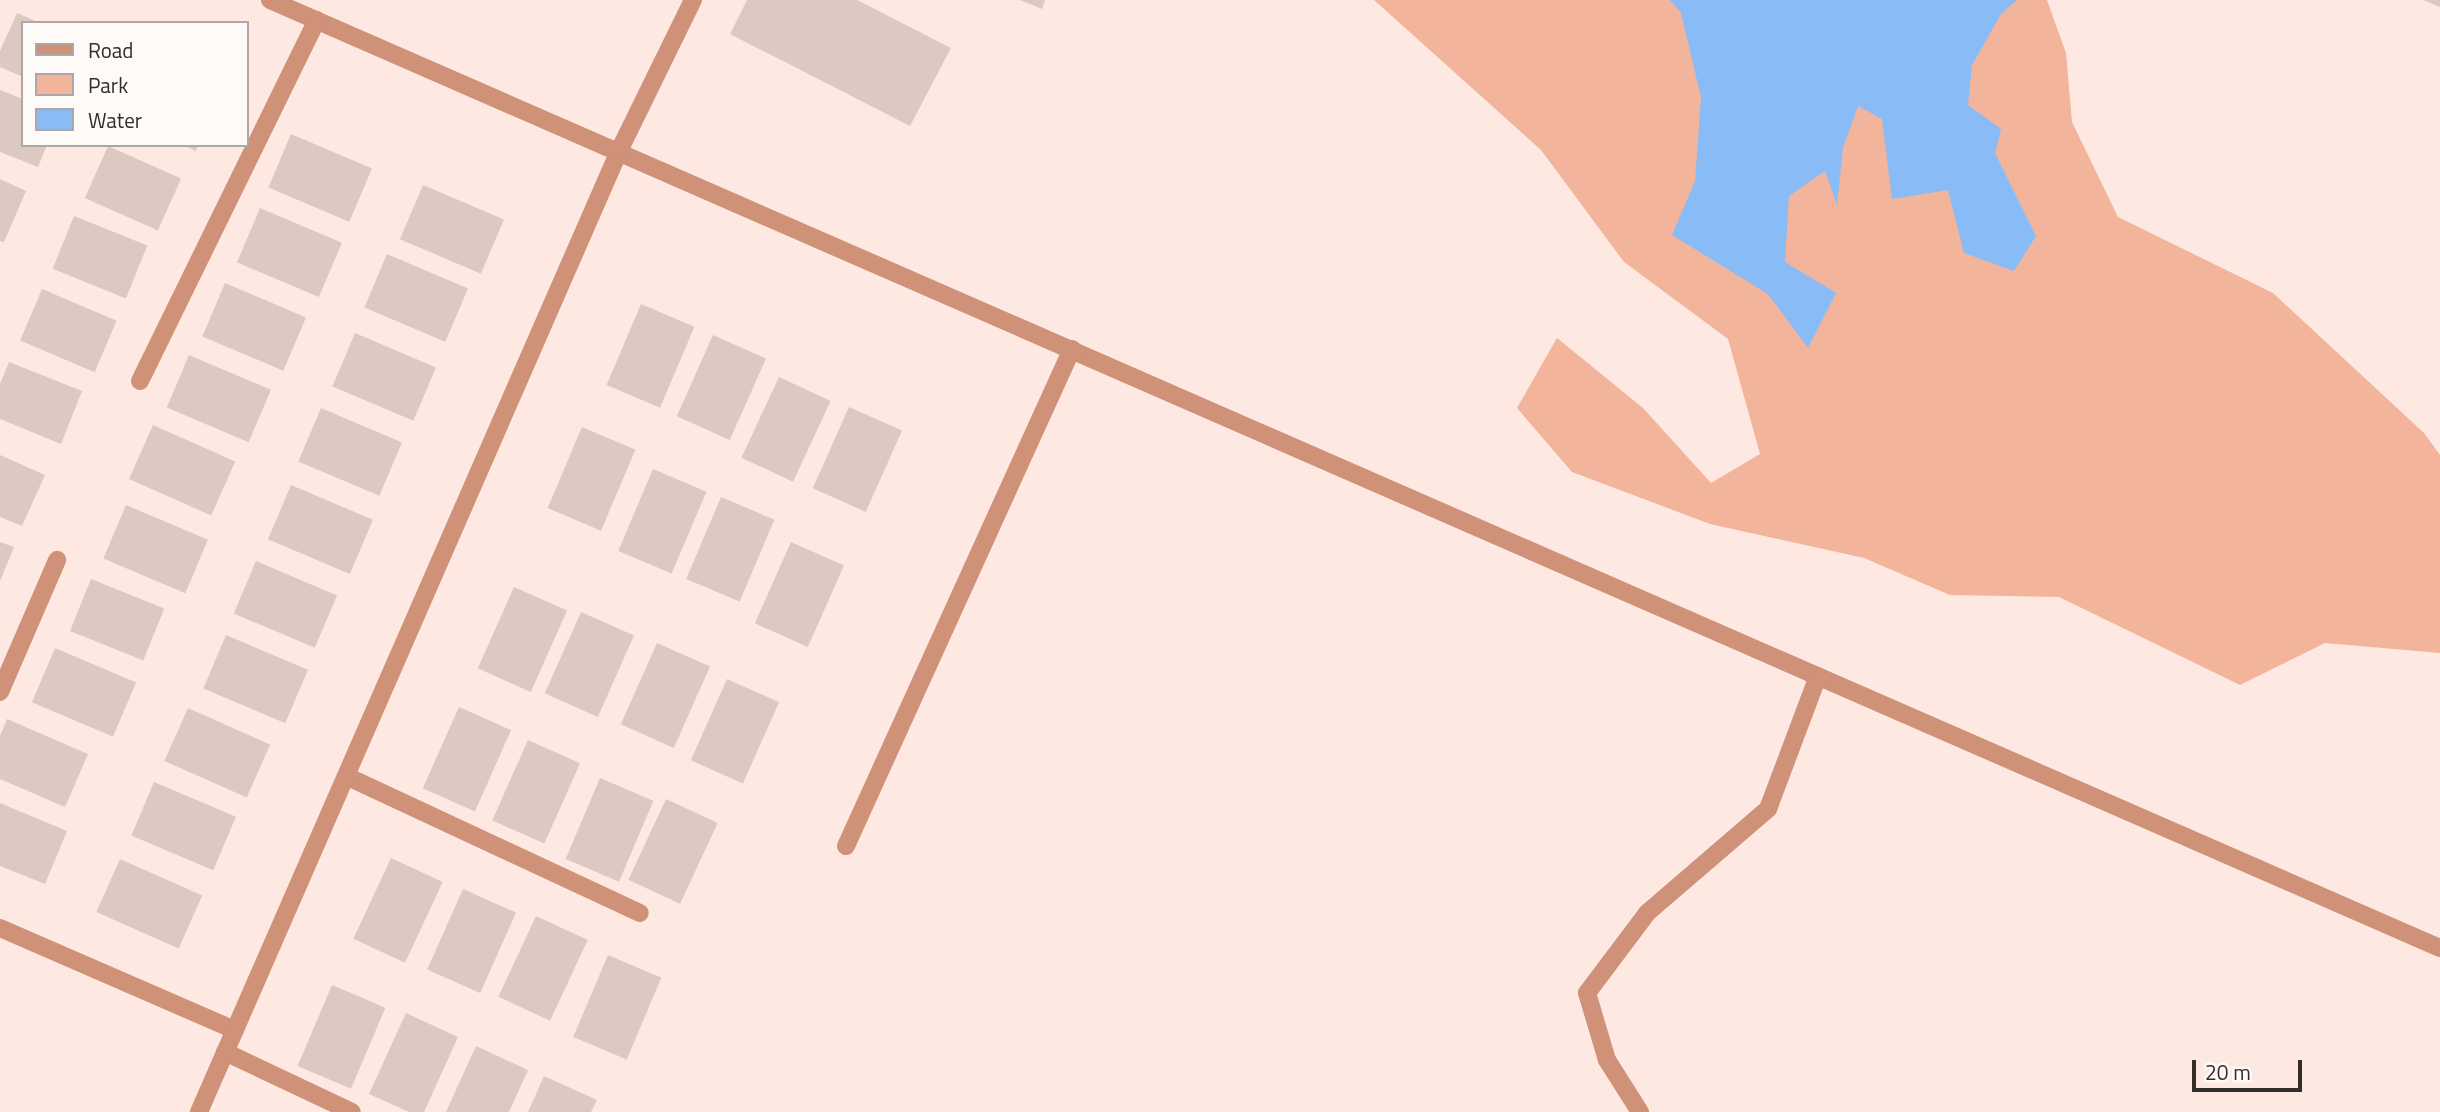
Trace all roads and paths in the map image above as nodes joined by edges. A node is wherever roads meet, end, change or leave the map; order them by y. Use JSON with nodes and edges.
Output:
{"nodes":[{"id":1,"x":270,"y":0,"type":"edge"},
{"id":2,"x":693,"y":0,"type":"edge"},
{"id":3,"x":317,"y":20,"type":"junction"},
{"id":4,"x":619,"y":151,"type":"junction"},
{"id":5,"x":1072,"y":349,"type":"junction"},
{"id":6,"x":140,"y":381,"type":"dead end"},
{"id":7,"x":57,"y":560,"type":"dead end"},
{"id":8,"x":1818,"y":676,"type":"junction"},
{"id":9,"x":0,"y":692,"type":"edge"},
{"id":10,"x":346,"y":776,"type":"junction"},
{"id":11,"x":846,"y":846,"type":"dead end"},
{"id":12,"x":640,"y":912,"type":"dead end"},
{"id":13,"x":0,"y":928,"type":"edge"},
{"id":14,"x":2440,"y":948,"type":"edge"},
{"id":15,"x":235,"y":1030,"type":"junction"},
{"id":16,"x":225,"y":1052,"type":"junction"},
{"id":17,"x":199,"y":1112,"type":"edge"},
{"id":18,"x":352,"y":1112,"type":"edge"},
{"id":19,"x":1640,"y":1112,"type":"edge"}],
"edges":[{"from":1,"to":3,"type":"street"},
{"from":2,"to":4,"type":"street"},
{"from":3,"to":4,"type":"street"},
{"from":3,"to":6,"type":"street"},
{"from":4,"to":5,"type":"street"},
{"from":4,"to":10,"type":"street"},
{"from":5,"to":8,"type":"street"},
{"from":5,"to":11,"type":"street"},
{"from":7,"to":9,"type":"street"},
{"from":8,"to":14,"type":"street"},
{"from":8,"to":19,"type":"street"},
{"from":10,"to":12,"type":"street"},
{"from":10,"to":15,"type":"street"},
{"from":13,"to":15,"type":"street"},
{"from":15,"to":16,"type":"street"},
{"from":16,"to":17,"type":"street"},
{"from":16,"to":18,"type":"street"}]}
